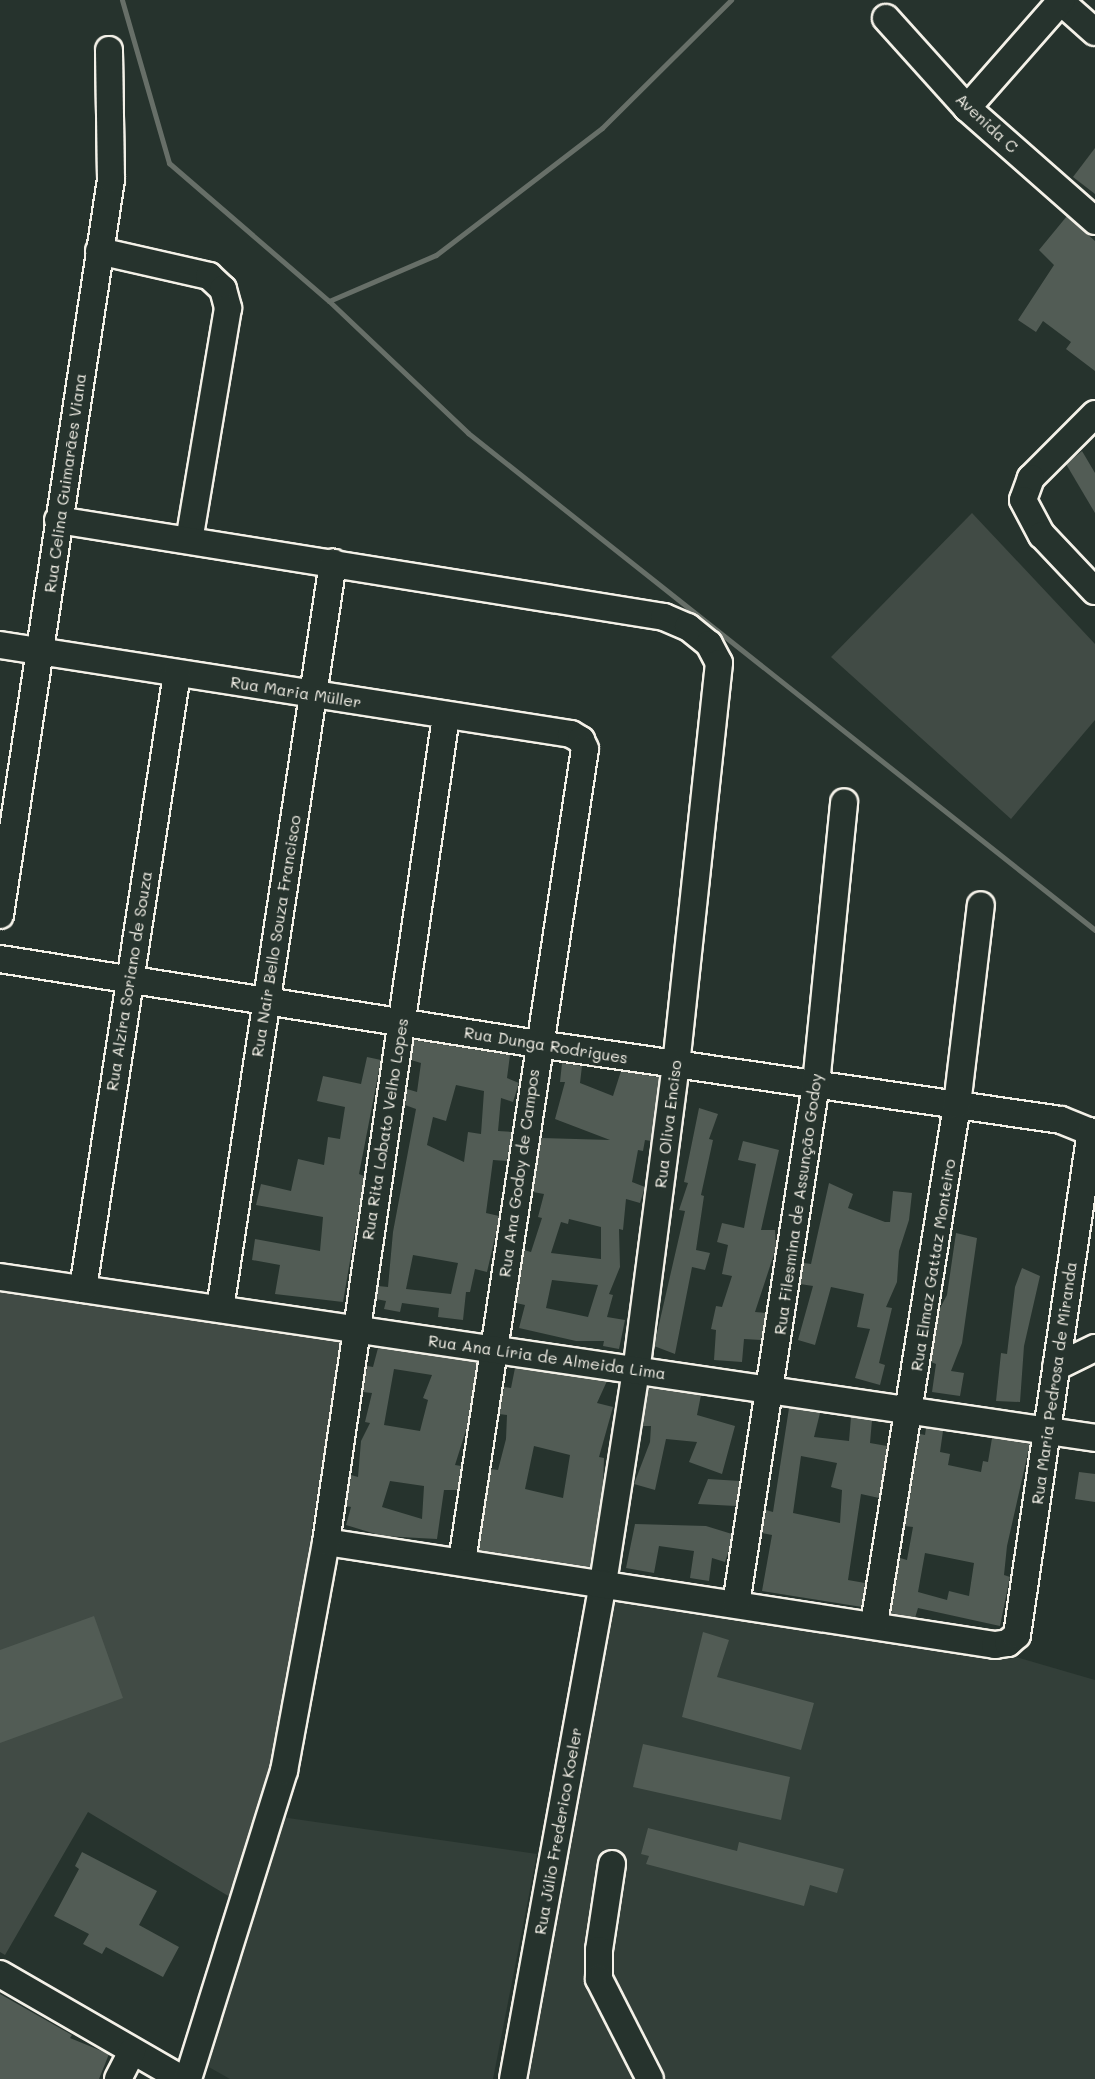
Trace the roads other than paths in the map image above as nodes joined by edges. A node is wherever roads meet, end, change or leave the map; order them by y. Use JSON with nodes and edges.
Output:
{"nodes":[{"id":1,"x":1060,"y":0,"type":"edge"},
{"id":2,"x":886,"y":18,"type":"dead end"},
{"id":3,"x":1095,"y":32,"type":"edge"},
{"id":4,"x":109,"y":50,"type":"dead end"},
{"id":5,"x":967,"y":108,"type":"junction"},
{"id":6,"x":1095,"y":221,"type":"edge"},
{"id":7,"x":99,"y":251,"type":"junction"},
{"id":8,"x":1095,"y":414,"type":"edge"},
{"id":9,"x":58,"y":520,"type":"junction"},
{"id":10,"x":189,"y":540,"type":"junction"},
{"id":11,"x":333,"y":564,"type":"junction"},
{"id":12,"x":1095,"y":591,"type":"edge"},
{"id":13,"x":0,"y":645,"type":"edge"},
{"id":14,"x":41,"y":651,"type":"junction"},
{"id":15,"x":177,"y":673,"type":"junction"},
{"id":16,"x":314,"y":695,"type":"junction"},
{"id":17,"x":447,"y":716,"type":"junction"},
{"id":18,"x":585,"y":749,"type":"joint"},
{"id":19,"x":844,"y":802,"type":"dead end"},
{"id":20,"x":981,"y":905,"type":"dead end"},
{"id":21,"x":0,"y":915,"type":"edge"},
{"id":22,"x":0,"y":958,"type":"edge"},
{"id":23,"x":129,"y":979,"type":"junction"},
{"id":24,"x":265,"y":1001,"type":"junction"},
{"id":25,"x":402,"y":1022,"type":"junction"},
{"id":26,"x":538,"y":1044,"type":"junction"},
{"id":27,"x":676,"y":1064,"type":"junction"},
{"id":28,"x":816,"y":1084,"type":"junction"},
{"id":29,"x":957,"y":1105,"type":"junction"},
{"id":30,"x":1093,"y":1133,"type":"edge"},
{"id":31,"x":0,"y":1276,"type":"edge"},
{"id":32,"x":83,"y":1289,"type":"junction"},
{"id":33,"x":220,"y":1309,"type":"junction"},
{"id":34,"x":354,"y":1329,"type":"junction"},
{"id":35,"x":1095,"y":1348,"type":"edge"},
{"id":36,"x":494,"y":1349,"type":"junction"},
{"id":37,"x":1056,"y":1367,"type":"junction"},
{"id":38,"x":636,"y":1370,"type":"junction"},
{"id":39,"x":771,"y":1390,"type":"junction"},
{"id":40,"x":910,"y":1411,"type":"junction"},
{"id":41,"x":1047,"y":1430,"type":"junction"},
{"id":42,"x":1095,"y":1438,"type":"edge"},
{"id":43,"x":326,"y":1542,"type":"junction"},
{"id":44,"x":462,"y":1562,"type":"junction"},
{"id":45,"x":603,"y":1584,"type":"junction"},
{"id":46,"x":736,"y":1604,"type":"junction"},
{"id":47,"x":874,"y":1624,"type":"junction"},
{"id":48,"x":612,"y":1864,"type":"dead end"},
{"id":49,"x":0,"y":1974,"type":"edge"},
{"id":50,"x":132,"y":2051,"type":"junction"},
{"id":51,"x":118,"y":2079,"type":"edge"},
{"id":52,"x":182,"y":2079,"type":"edge"},
{"id":53,"x":188,"y":2079,"type":"edge"},
{"id":54,"x":513,"y":2079,"type":"edge"},
{"id":55,"x":650,"y":2079,"type":"edge"}],
"edges":[{"from":1,"to":3,"type":"street"},
{"from":1,"to":5,"type":"street"},
{"from":2,"to":5,"type":"street","name":"Avenida C"},
{"from":4,"to":7,"type":"street","name":"Rua Celina Guimarães Viana"},
{"from":5,"to":6,"type":"street","name":"Avenida C"},
{"from":7,"to":9,"type":"street","name":"Rua Celina Guimarães Viana"},
{"from":7,"to":10,"type":"street"},
{"from":8,"to":12,"type":"street"},
{"from":9,"to":10,"type":"street"},
{"from":9,"to":14,"type":"street","name":"Rua Celina Guimarães Viana"},
{"from":10,"to":11,"type":"street"},
{"from":11,"to":16,"type":"street","name":"Rua Nair Bello Souza Francisco"},
{"from":11,"to":27,"type":"street","name":"Rua Oliva Enciso"},
{"from":13,"to":14,"type":"street","name":"Rua Maria Müller"},
{"from":14,"to":15,"type":"street","name":"Rua Maria Müller"},
{"from":14,"to":21,"type":"street","name":"Rua Celina Guimarães Viana"},
{"from":15,"to":16,"type":"street","name":"Rua Maria Müller"},
{"from":15,"to":23,"type":"street","name":"Rua Alzira Soriano de Souza"},
{"from":16,"to":17,"type":"street","name":"Rua Maria Müller"},
{"from":16,"to":24,"type":"street","name":"Rua Nair Bello Souza Francisco"},
{"from":17,"to":18,"type":"street","name":"Rua Maria Müller"},
{"from":17,"to":25,"type":"street","name":"Rua Rita Lobato Velho Lopes"},
{"from":18,"to":26,"type":"street","name":"Rua Ana Godoy de Campos"},
{"from":19,"to":28,"type":"street","name":"Rua Filesmina de Assunção Godoy"},
{"from":20,"to":29,"type":"street","name":"Rua Elmaz Gattaz Monteiro"},
{"from":22,"to":23,"type":"street","name":"Rua Dunga Rodrigues"},
{"from":23,"to":24,"type":"street","name":"Rua Dunga Rodrigues"},
{"from":23,"to":32,"type":"street","name":"Rua Alzira Soriano de Souza"},
{"from":24,"to":25,"type":"street","name":"Rua Dunga Rodrigues"},
{"from":24,"to":33,"type":"street","name":"Rua Nair Bello Souza Francisco"},
{"from":25,"to":26,"type":"street","name":"Rua Dunga Rodrigues"},
{"from":25,"to":34,"type":"street","name":"Rua Rita Lobato Velho Lopes"},
{"from":26,"to":27,"type":"street","name":"Rua Dunga Rodrigues"},
{"from":26,"to":36,"type":"street","name":"Rua Ana Godoy de Campos"},
{"from":27,"to":28,"type":"street","name":"Rua Dunga Rodrigues"},
{"from":27,"to":38,"type":"street","name":"Rua Oliva Enciso"},
{"from":28,"to":29,"type":"street","name":"Rua Dunga Rodrigues"},
{"from":28,"to":39,"type":"street","name":"Rua Filesmina de Assunção Godoy"},
{"from":29,"to":30,"type":"street","name":"Rua Dunga Rodrigues"},
{"from":29,"to":40,"type":"street","name":"Rua Elmaz Gattaz Monteiro"},
{"from":30,"to":37,"type":"street","name":"Rua Maria Pedrosa de Miranda"},
{"from":31,"to":32,"type":"street","name":"Rua Ana Líria de Almeida Lima"},
{"from":32,"to":33,"type":"street","name":"Rua Ana Líria de Almeida Lima"},
{"from":33,"to":34,"type":"street","name":"Rua Ana Líria de Almeida Lima"},
{"from":34,"to":36,"type":"street","name":"Rua Ana Líria de Almeida Lima"},
{"from":34,"to":43,"type":"street","name":"Rua Rita Lobato Velho Lopes"},
{"from":35,"to":37,"type":"street"},
{"from":36,"to":38,"type":"street","name":"Rua Ana Líria de Almeida Lima"},
{"from":36,"to":44,"type":"street","name":"Rua Ana Godoy de Campos"},
{"from":37,"to":41,"type":"street","name":"Rua Maria Pedrosa de Miranda"},
{"from":38,"to":39,"type":"street","name":"Rua Ana Líria de Almeida Lima"},
{"from":38,"to":45,"type":"street","name":"Rua Oliva Enciso"},
{"from":39,"to":40,"type":"street","name":"Rua Ana Líria de Almeida Lima"},
{"from":39,"to":46,"type":"street","name":"Rua Filesmina de Assunção Godoy"},
{"from":40,"to":41,"type":"street","name":"Rua Ana Líria de Almeida Lima"},
{"from":40,"to":47,"type":"street","name":"Rua Elmaz Gattaz Monteiro"},
{"from":41,"to":42,"type":"street","name":"Rua Ana Líria de Almeida Lima"},
{"from":41,"to":47,"type":"street","name":"Rua Maria Pedrosa de Miranda"},
{"from":43,"to":44,"type":"street"},
{"from":43,"to":53,"type":"street","name":"Rua Rita Lobato Velho Lopes"},
{"from":44,"to":45,"type":"street"},
{"from":45,"to":46,"type":"street"},
{"from":45,"to":54,"type":"street","name":"Rua Júlio Frederico Koeler"},
{"from":46,"to":47,"type":"street"},
{"from":48,"to":55,"type":"street"},
{"from":49,"to":50,"type":"street"},
{"from":50,"to":51,"type":"street"},
{"from":50,"to":52,"type":"street"}]}
